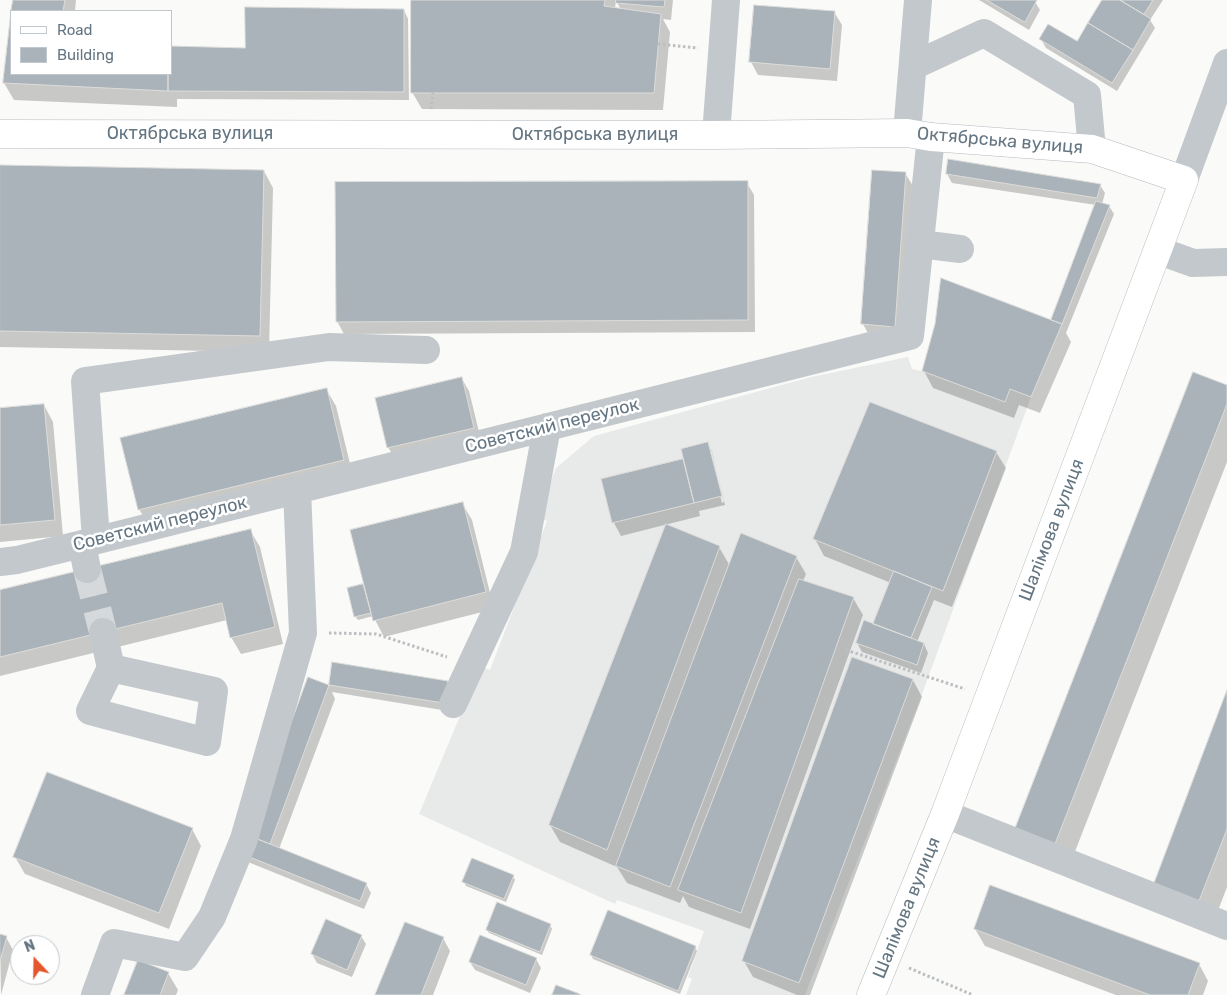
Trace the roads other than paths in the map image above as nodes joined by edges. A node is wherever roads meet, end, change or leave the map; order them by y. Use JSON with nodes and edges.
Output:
{"nodes":[{"id":1,"x":726,"y":0,"type":"edge"},
{"id":2,"x":918,"y":0,"type":"edge"},
{"id":3,"x":1227,"y":63,"type":"edge"},
{"id":4,"x":913,"y":66,"type":"junction"},
{"id":5,"x":0,"y":134,"type":"edge"},
{"id":6,"x":716,"y":135,"type":"junction"},
{"id":7,"x":919,"y":135,"type":"junction"},
{"id":8,"x":1092,"y":149,"type":"junction"},
{"id":9,"x":1184,"y":180,"type":"junction"},
{"id":10,"x":920,"y":244,"type":"junction"},
{"id":11,"x":960,"y":249,"type":"dead end"},
{"id":12,"x":1157,"y":250,"type":"junction"},
{"id":13,"x":1227,"y":262,"type":"edge"},
{"id":14,"x":426,"y":350,"type":"dead end"},
{"id":15,"x":547,"y":427,"type":"junction"},
{"id":16,"x":298,"y":490,"type":"junction"},
{"id":17,"x":88,"y":551,"type":"junction"},
{"id":18,"x":0,"y":562,"type":"edge"},
{"id":19,"x":103,"y":632,"type":"tunnel mouth"},
{"id":20,"x":111,"y":668,"type":"dead end"},
{"id":21,"x":453,"y":704,"type":"dead end"},
{"id":22,"x":945,"y":814,"type":"junction"},
{"id":23,"x":1227,"y":926,"type":"edge"},
{"id":24,"x":95,"y":995,"type":"edge"},
{"id":25,"x":871,"y":995,"type":"edge"}],
"edges":[{"from":1,"to":6,"type":"street"},
{"from":2,"to":4,"type":"street","name":"Советский переулок"},
{"from":3,"to":9,"type":"street","name":"Шалімова вулиця"},
{"from":4,"to":7,"type":"street","name":"Советский переулок"},
{"from":4,"to":8,"type":"street"},
{"from":5,"to":6,"type":"main road","name":"Октябрська вулиця"},
{"from":6,"to":7,"type":"main road","name":"Октябрська вулиця"},
{"from":7,"to":8,"type":"main road","name":"Октябрська вулиця"},
{"from":7,"to":10,"type":"street","name":"Советский переулок"},
{"from":8,"to":9,"type":"main road","name":"Октябрська вулиця"},
{"from":9,"to":12,"type":"main road","name":"Шалімова вулиця"},
{"from":10,"to":11,"type":"street"},
{"from":10,"to":15,"type":"street","name":"Советский переулок"},
{"from":12,"to":13,"type":"street"},
{"from":12,"to":22,"type":"main road","name":"Шалімова вулиця"},
{"from":14,"to":17,"type":"street"},
{"from":15,"to":16,"type":"street","name":"Советский переулок"},
{"from":15,"to":21,"type":"street"},
{"from":16,"to":17,"type":"street","name":"Советский переулок"},
{"from":16,"to":24,"type":"street"},
{"from":17,"to":18,"type":"street","name":"Советский переулок"},
{"from":19,"to":20,"type":"street"},
{"from":22,"to":23,"type":"street"},
{"from":22,"to":25,"type":"main road","name":"Шалімова вулиця"}]}
